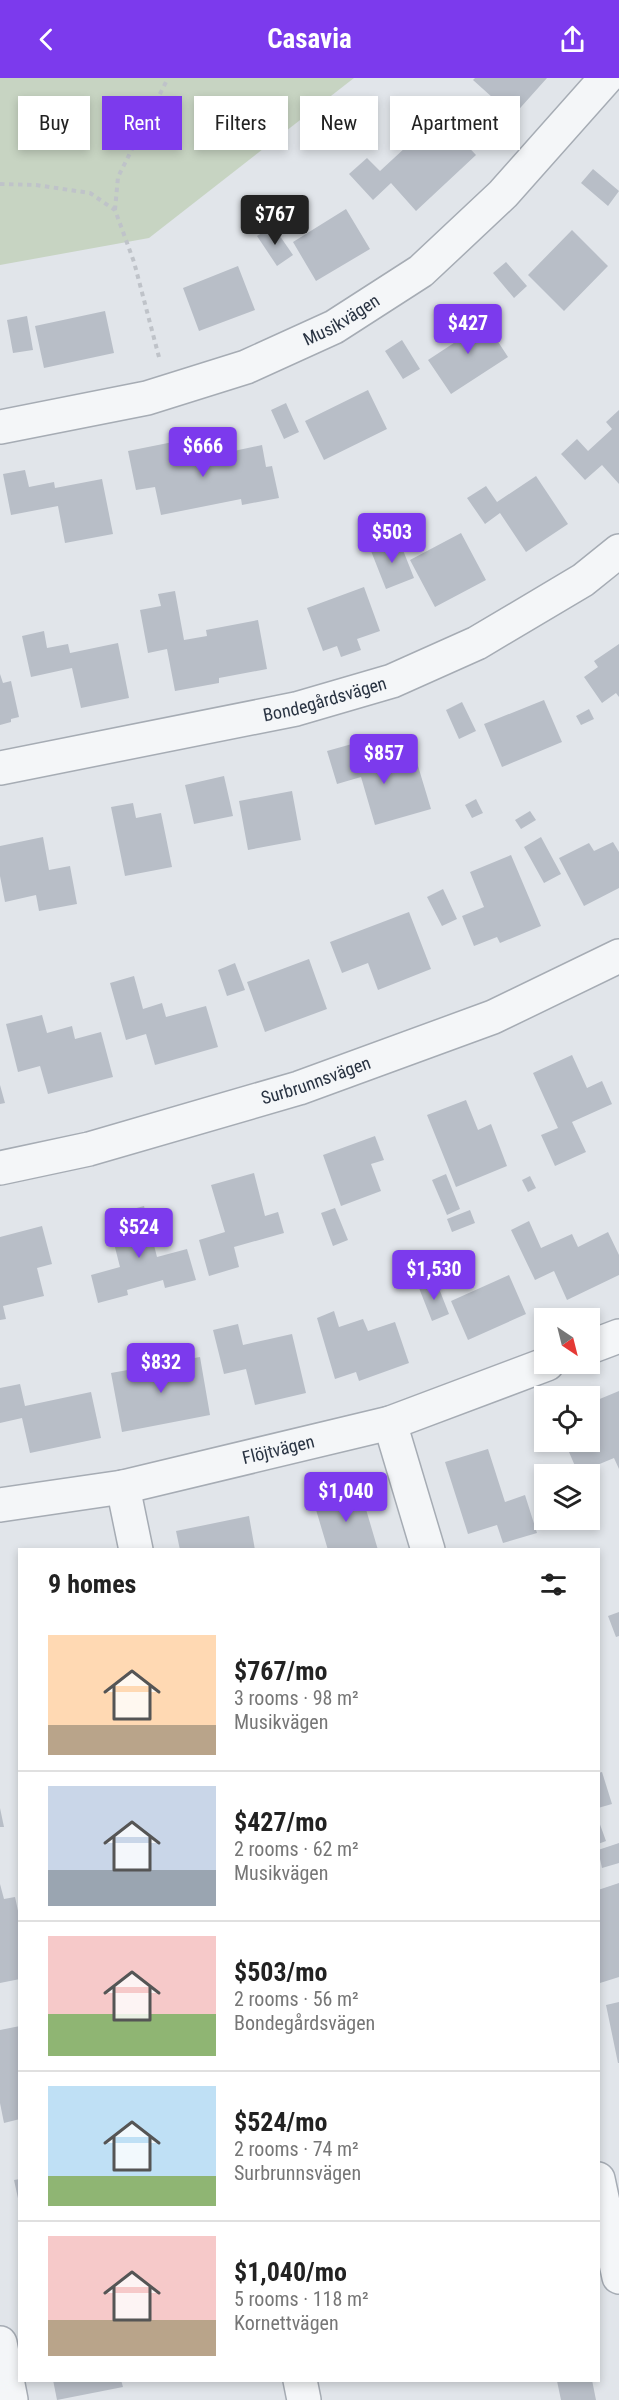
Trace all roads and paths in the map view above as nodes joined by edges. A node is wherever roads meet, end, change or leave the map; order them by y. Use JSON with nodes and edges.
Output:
{"nodes":[{"id":1,"x":168,"y":78,"type":"edge"},
{"id":2,"x":606,"y":78,"type":"edge"},
{"id":3,"x":0,"y":184,"type":"edge"},
{"id":4,"x":115,"y":210,"type":"junction"},
{"id":5,"x":167,"y":391,"type":"junction"},
{"id":6,"x":0,"y":427,"type":"edge"},
{"id":7,"x":619,"y":551,"type":"edge"},
{"id":8,"x":0,"y":768,"type":"edge"},
{"id":9,"x":619,"y":956,"type":"edge"},
{"id":10,"x":0,"y":1168,"type":"edge"},
{"id":11,"x":619,"y":1336,"type":"edge"},
{"id":12,"x":600,"y":1343,"type":"edge"},
{"id":13,"x":534,"y":1369,"type":"edge"},
{"id":14,"x":390,"y":1424,"type":"junction"},
{"id":15,"x":123,"y":1487,"type":"junction"},
{"id":16,"x":0,"y":1505,"type":"edge"},
{"id":17,"x":136,"y":1548,"type":"edge"},
{"id":18,"x":427,"y":1548,"type":"edge"},
{"id":19,"x":600,"y":2189,"type":"edge"},
{"id":20,"x":619,"y":2277,"type":"edge"},
{"id":21,"x":0,"y":2343,"type":"edge"},
{"id":22,"x":300,"y":2382,"type":"edge"},
{"id":23,"x":12,"y":2400,"type":"edge"},
{"id":24,"x":304,"y":2400,"type":"edge"}],
"edges":[{"from":1,"to":4,"type":"path"},
{"from":2,"to":5,"type":"street","name":"Musikvägen"},
{"from":3,"to":4,"type":"path"},
{"from":4,"to":5,"type":"path"},
{"from":5,"to":6,"type":"street","name":"Musikvägen"},
{"from":7,"to":8,"type":"street","name":"Bondegårdsvägen"},
{"from":9,"to":10,"type":"street","name":"Surbrunnsvägen"},
{"from":11,"to":12,"type":"street"},
{"from":13,"to":14,"type":"street","name":"Flöjtvägen"},
{"from":14,"to":15,"type":"street","name":"Flöjtvägen"},
{"from":14,"to":18,"type":"street"},
{"from":15,"to":16,"type":"street","name":"Flöjtvägen"},
{"from":15,"to":17,"type":"street"},
{"from":19,"to":20,"type":"street"},
{"from":21,"to":23,"type":"street"},
{"from":22,"to":24,"type":"street"}]}
